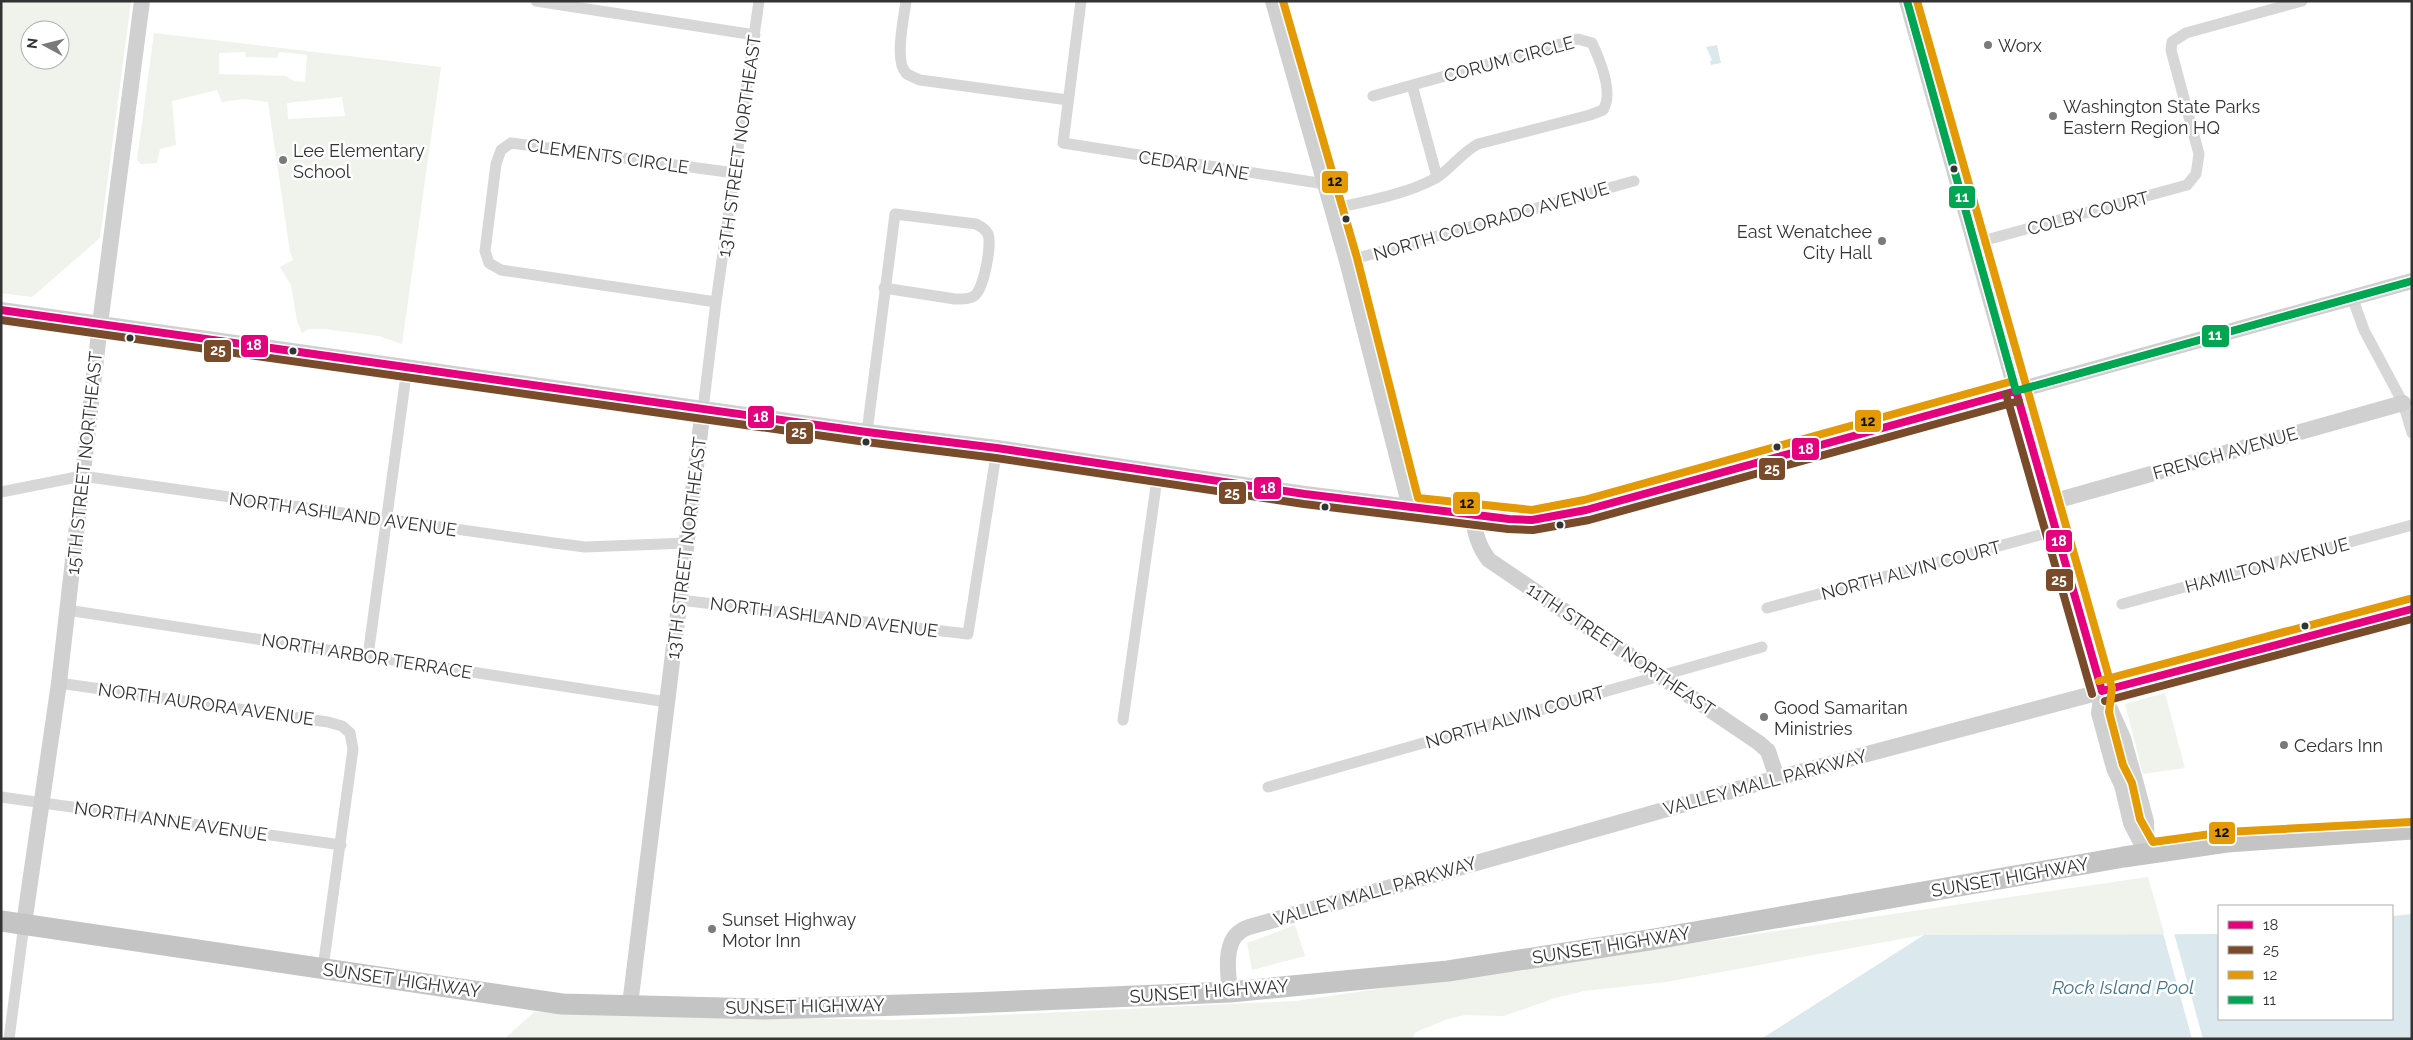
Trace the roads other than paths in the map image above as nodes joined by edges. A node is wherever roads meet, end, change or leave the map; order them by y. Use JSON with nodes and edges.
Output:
{"nodes":[{"id":1,"x":142,"y":1,"type":"edge"},
{"id":2,"x":536,"y":1,"type":"edge"},
{"id":3,"x":759,"y":1,"type":"edge"},
{"id":4,"x":906,"y":1,"type":"edge"},
{"id":5,"x":1081,"y":1,"type":"edge"},
{"id":6,"x":1273,"y":1,"type":"edge"},
{"id":7,"x":1907,"y":1,"type":"edge"},
{"id":8,"x":2302,"y":1,"type":"edge"},
{"id":9,"x":755,"y":35,"type":"junction"},
{"id":10,"x":1412,"y":85,"type":"junction"},
{"id":11,"x":1373,"y":96,"type":"dead end"},
{"id":12,"x":1068,"y":100,"type":"junction"},
{"id":13,"x":735,"y":173,"type":"junction"},
{"id":14,"x":1437,"y":177,"type":"junction"},
{"id":15,"x":1634,"y":181,"type":"dead end"},
{"id":16,"x":1325,"y":184,"type":"junction"},
{"id":17,"x":1332,"y":209,"type":"junction"},
{"id":18,"x":1975,"y":243,"type":"junction"},
{"id":19,"x":1347,"y":261,"type":"junction"},
{"id":20,"x":2412,"y":281,"type":"edge"},
{"id":21,"x":884,"y":288,"type":"junction"},
{"id":22,"x":2352,"y":297,"type":"junction"},
{"id":23,"x":716,"y":302,"type":"junction"},
{"id":24,"x":1,"y":310,"type":"edge"},
{"id":25,"x":100,"y":324,"type":"junction"},
{"id":26,"x":407,"y":368,"type":"junction"},
{"id":27,"x":2016,"y":391,"type":"junction"},
{"id":28,"x":2403,"y":403,"type":"junction"},
{"id":29,"x":703,"y":409,"type":"junction"},
{"id":30,"x":866,"y":432,"type":"junction"},
{"id":31,"x":2412,"y":434,"type":"edge"},
{"id":32,"x":997,"y":448,"type":"junction"},
{"id":33,"x":1158,"y":472,"type":"junction"},
{"id":34,"x":82,"y":476,"type":"junction"},
{"id":35,"x":1,"y":492,"type":"edge"},
{"id":36,"x":2048,"y":503,"type":"junction"},
{"id":37,"x":1410,"y":507,"type":"junction"},
{"id":38,"x":1472,"y":515,"type":"junction"},
{"id":39,"x":388,"y":521,"type":"junction"},
{"id":40,"x":2412,"y":525,"type":"edge"},
{"id":41,"x":2055,"y":531,"type":"junction"},
{"id":42,"x":687,"y":543,"type":"junction"},
{"id":43,"x":680,"y":600,"type":"junction"},
{"id":44,"x":2122,"y":604,"type":"dead end"},
{"id":45,"x":1767,"y":608,"type":"dead end"},
{"id":46,"x":2412,"y":609,"type":"edge"},
{"id":47,"x":67,"y":610,"type":"junction"},
{"id":48,"x":1762,"y":647,"type":"dead end"},
{"id":49,"x":368,"y":656,"type":"junction"},
{"id":50,"x":1662,"y":675,"type":"junction"},
{"id":51,"x":59,"y":683,"type":"junction"},
{"id":52,"x":2102,"y":691,"type":"junction"},
{"id":53,"x":668,"y":702,"type":"junction"},
{"id":54,"x":1123,"y":720,"type":"dead end"},
{"id":55,"x":1777,"y":778,"type":"junction"},
{"id":56,"x":1268,"y":787,"type":"dead end"},
{"id":57,"x":1,"y":797,"type":"edge"},
{"id":58,"x":42,"y":802,"type":"junction"},
{"id":59,"x":2412,"y":829,"type":"edge"},
{"id":60,"x":341,"y":845,"type":"junction"},
{"id":61,"x":2147,"y":853,"type":"junction"},
{"id":62,"x":1,"y":921,"type":"edge"},
{"id":63,"x":24,"y":924,"type":"junction"},
{"id":64,"x":323,"y":968,"type":"junction"},
{"id":65,"x":1230,"y":992,"type":"junction"},
{"id":66,"x":630,"y":1005,"type":"junction"},
{"id":67,"x":9,"y":1039,"type":"edge"}],
"edges":[{"from":1,"to":25,"type":"main road","name":"15TH STREET NORTHEAST"},
{"from":2,"to":9,"type":"street"},
{"from":3,"to":9,"type":"street","name":"13TH STREET NORTHEAST"},
{"from":4,"to":12,"type":"street"},
{"from":5,"to":12,"type":"street"},
{"from":6,"to":16,"type":"main road"},
{"from":7,"to":18,"type":"main road"},
{"from":8,"to":18,"type":"street","name":"COLBY COURT"},
{"from":9,"to":13,"type":"street","name":"13TH STREET NORTHEAST"},
{"from":10,"to":11,"type":"street","name":"CORUM CIRCLE"},
{"from":10,"to":14,"type":"street"},
{"from":10,"to":14,"type":"street","name":"CORUM CIRCLE"},
{"from":12,"to":16,"type":"street","name":"CEDAR LANE"},
{"from":13,"to":23,"type":"street","name":"13TH STREET NORTHEAST"},
{"from":13,"to":23,"type":"street","name":"CLEMENTS CIRCLE"},
{"from":14,"to":17,"type":"street","name":"CORUM CIRCLE"},
{"from":15,"to":19,"type":"street","name":"NORTH COLORADO AVENUE"},
{"from":16,"to":17,"type":"main road"},
{"from":17,"to":19,"type":"main road"},
{"from":18,"to":27,"type":"main road"},
{"from":19,"to":37,"type":"main road"},
{"from":20,"to":22,"type":"main road"},
{"from":21,"to":21,"type":"street"},
{"from":21,"to":30,"type":"street"},
{"from":22,"to":27,"type":"main road"},
{"from":22,"to":28,"type":"street"},
{"from":23,"to":29,"type":"street","name":"13TH STREET NORTHEAST"},
{"from":24,"to":25,"type":"main road"},
{"from":25,"to":26,"type":"main road"},
{"from":25,"to":34,"type":"main road","name":"15TH STREET NORTHEAST"},
{"from":26,"to":29,"type":"main road"},
{"from":26,"to":39,"type":"street"},
{"from":27,"to":36,"type":"main road"},
{"from":27,"to":38,"type":"main road"},
{"from":28,"to":31,"type":"street"},
{"from":28,"to":36,"type":"main road","name":"FRENCH AVENUE"},
{"from":29,"to":30,"type":"main road"},
{"from":29,"to":42,"type":"main road","name":"13TH STREET NORTHEAST"},
{"from":30,"to":32,"type":"main road"},
{"from":32,"to":33,"type":"main road"},
{"from":32,"to":43,"type":"street","name":"NORTH ASHLAND AVENUE"},
{"from":33,"to":37,"type":"main road"},
{"from":33,"to":54,"type":"street"},
{"from":34,"to":35,"type":"street","name":"NORTH ASHLAND AVENUE"},
{"from":34,"to":39,"type":"street","name":"NORTH ASHLAND AVENUE"},
{"from":34,"to":47,"type":"main road","name":"15TH STREET NORTHEAST"},
{"from":36,"to":41,"type":"main road"},
{"from":37,"to":38,"type":"main road"},
{"from":38,"to":50,"type":"main road","name":"11TH STREET NORTHEAST"},
{"from":39,"to":42,"type":"street","name":"NORTH ASHLAND AVENUE"},
{"from":39,"to":49,"type":"street"},
{"from":40,"to":44,"type":"street","name":"HAMILTON AVENUE"},
{"from":41,"to":45,"type":"street","name":"NORTH ALVIN COURT"},
{"from":41,"to":52,"type":"main road"},
{"from":42,"to":43,"type":"main road","name":"13TH STREET NORTHEAST"},
{"from":43,"to":53,"type":"main road","name":"13TH STREET NORTHEAST"},
{"from":46,"to":52,"type":"main road","name":"VALLEY MALL PARKWAY"},
{"from":47,"to":49,"type":"street","name":"NORTH ARBOR TERRACE"},
{"from":47,"to":51,"type":"main road","name":"15TH STREET NORTHEAST"},
{"from":48,"to":50,"type":"street","name":"NORTH ALVIN COURT"},
{"from":49,"to":53,"type":"street","name":"NORTH ARBOR TERRACE"},
{"from":50,"to":55,"type":"main road","name":"11TH STREET NORTHEAST"},
{"from":50,"to":56,"type":"street","name":"NORTH ALVIN COURT"},
{"from":51,"to":58,"type":"main road","name":"15TH STREET NORTHEAST"},
{"from":51,"to":60,"type":"street","name":"NORTH AURORA AVENUE"},
{"from":52,"to":55,"type":"main road","name":"VALLEY MALL PARKWAY"},
{"from":52,"to":61,"type":"main road"},
{"from":53,"to":66,"type":"main road","name":"13TH STREET NORTHEAST"},
{"from":55,"to":65,"type":"main road","name":"VALLEY MALL PARKWAY"},
{"from":57,"to":58,"type":"street","name":"NORTH ANNE AVENUE"},
{"from":58,"to":60,"type":"street","name":"NORTH ANNE AVENUE"},
{"from":58,"to":63,"type":"main road","name":"15TH STREET NORTHEAST"},
{"from":59,"to":61,"type":"highway","name":"SUNSET HIGHWAY"},
{"from":60,"to":64,"type":"street"},
{"from":61,"to":65,"type":"highway","name":"SUNSET HIGHWAY"},
{"from":62,"to":63,"type":"highway","name":"SUNSET HIGHWAY"},
{"from":63,"to":64,"type":"highway","name":"SUNSET HIGHWAY"},
{"from":63,"to":67,"type":"street"},
{"from":64,"to":66,"type":"highway","name":"SUNSET HIGHWAY"},
{"from":65,"to":66,"type":"highway","name":"SUNSET HIGHWAY"}]}
